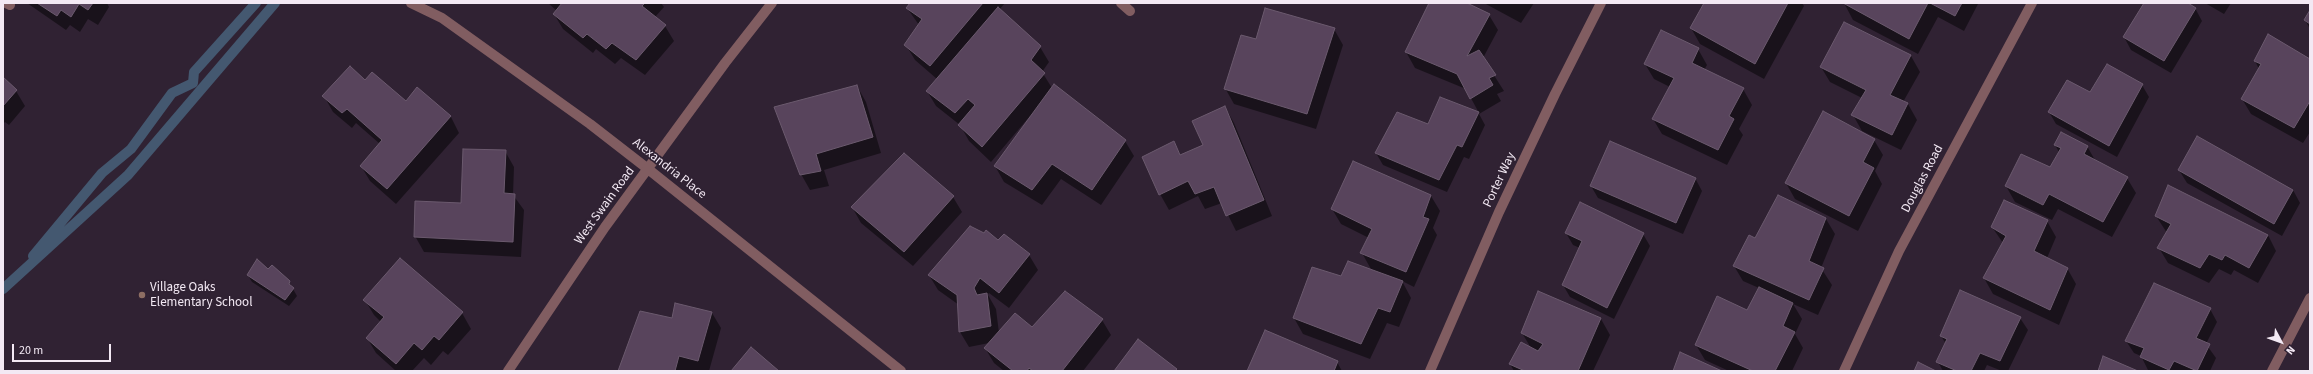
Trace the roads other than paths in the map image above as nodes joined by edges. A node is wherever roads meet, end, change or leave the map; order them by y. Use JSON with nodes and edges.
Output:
{"nodes":[{"id":1,"x":411,"y":3,"type":"edge"},
{"id":2,"x":772,"y":3,"type":"edge"},
{"id":3,"x":1121,"y":3,"type":"edge"},
{"id":4,"x":1601,"y":3,"type":"edge"},
{"id":5,"x":2032,"y":3,"type":"edge"},
{"id":6,"x":1130,"y":11,"type":"dead end"},
{"id":7,"x":648,"y":169,"type":"junction"},
{"id":8,"x":2310,"y":298,"type":"edge"},
{"id":9,"x":508,"y":371,"type":"edge"},
{"id":10,"x":901,"y":371,"type":"edge"},
{"id":11,"x":1430,"y":371,"type":"edge"},
{"id":12,"x":1844,"y":371,"type":"edge"},
{"id":13,"x":2272,"y":371,"type":"edge"}],
"edges":[{"from":1,"to":7,"type":"street","name":"Alexandria Place"},
{"from":2,"to":7,"type":"street","name":"West Swain Road"},
{"from":3,"to":6,"type":"street"},
{"from":4,"to":11,"type":"street","name":"Porter Way"},
{"from":5,"to":12,"type":"street","name":"Douglas Road"},
{"from":7,"to":9,"type":"street","name":"West Swain Road"},
{"from":7,"to":10,"type":"street","name":"Alexandria Place"},
{"from":8,"to":13,"type":"street"}]}
